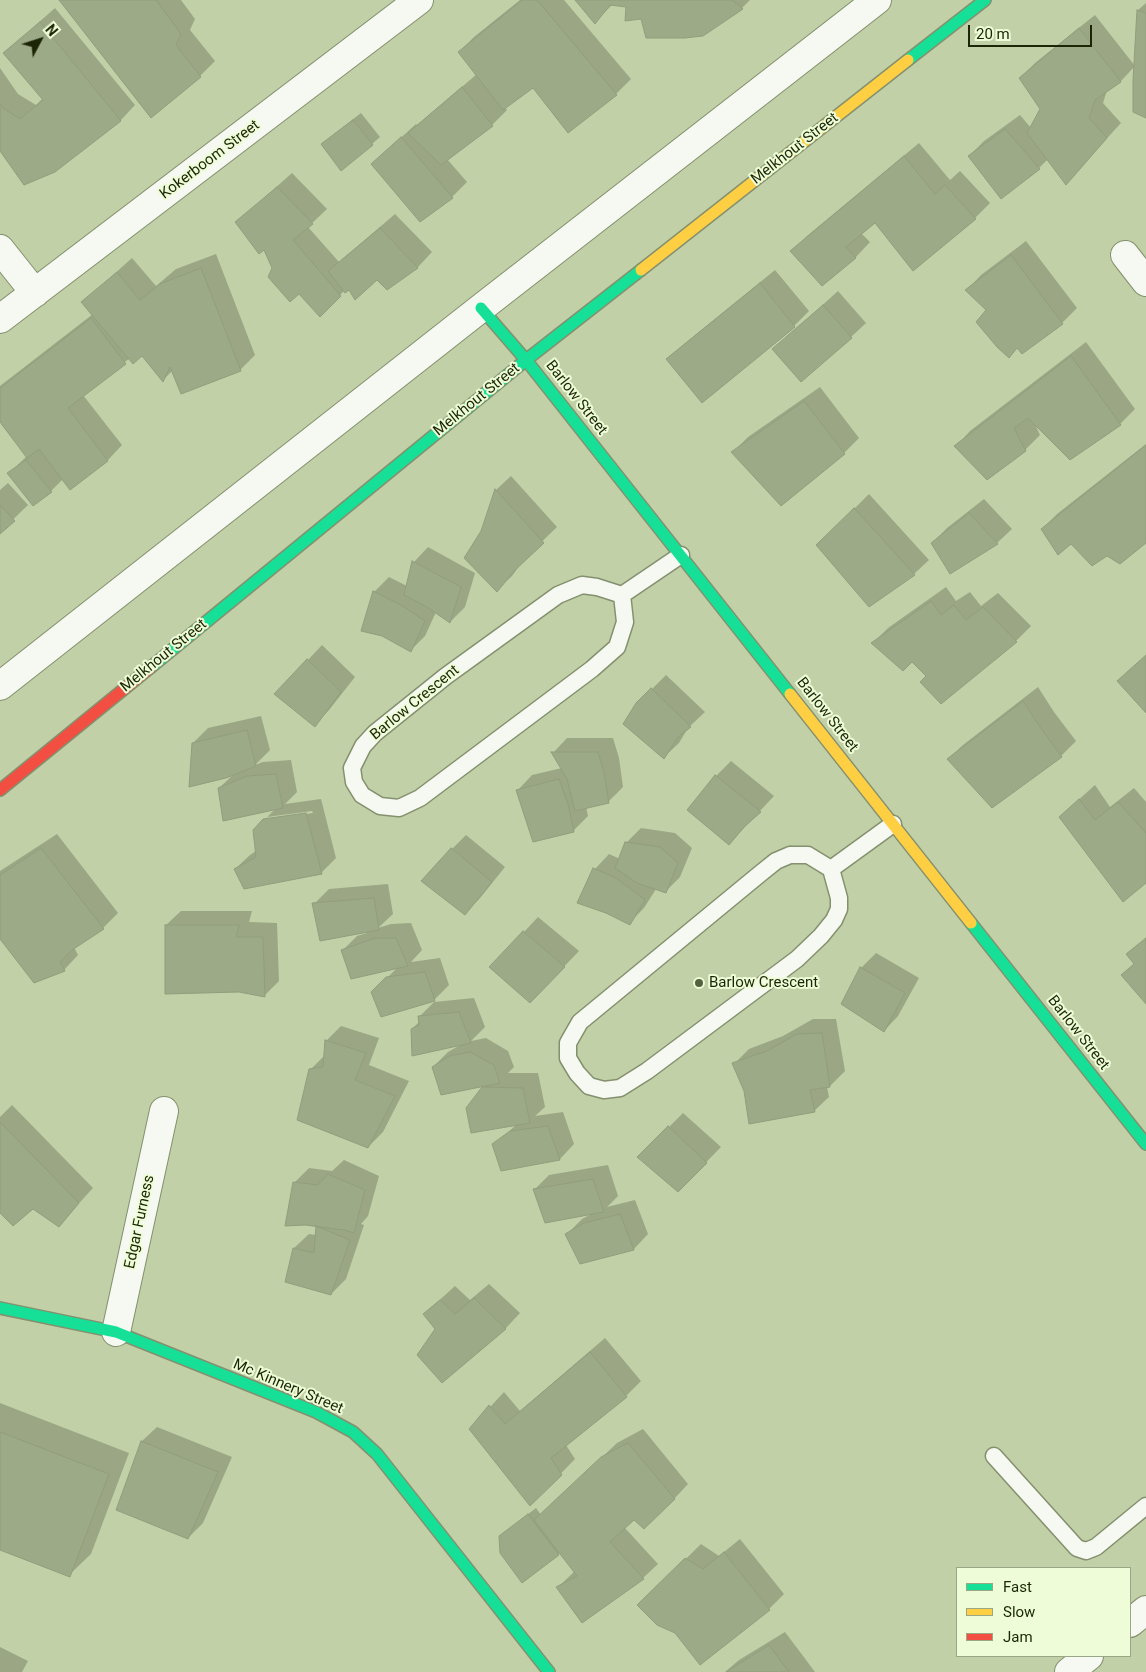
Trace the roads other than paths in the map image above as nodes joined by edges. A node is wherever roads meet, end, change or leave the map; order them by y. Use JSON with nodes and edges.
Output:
{"nodes":[{"id":1,"x":419,"y":0,"type":"edge"},
{"id":2,"x":877,"y":0,"type":"edge"},
{"id":3,"x":985,"y":0,"type":"edge"},
{"id":4,"x":0,"y":249,"type":"edge"},
{"id":5,"x":1125,"y":255,"type":"dead end"},
{"id":6,"x":1146,"y":282,"type":"edge"},
{"id":7,"x":35,"y":293,"type":"junction"},
{"id":8,"x":480,"y":308,"type":"junction"},
{"id":9,"x":0,"y":319,"type":"edge"},
{"id":10,"x":526,"y":360,"type":"junction"},
{"id":11,"x":681,"y":555,"type":"junction"},
{"id":12,"x":622,"y":596,"type":"junction"},
{"id":13,"x":0,"y":686,"type":"edge"},
{"id":14,"x":0,"y":790,"type":"edge"},
{"id":15,"x":893,"y":824,"type":"junction"},
{"id":16,"x":831,"y":869,"type":"junction"},
{"id":17,"x":164,"y":1111,"type":"dead end"},
{"id":18,"x":1146,"y":1144,"type":"edge"},
{"id":19,"x":0,"y":1308,"type":"edge"},
{"id":20,"x":116,"y":1332,"type":"junction"},
{"id":21,"x":994,"y":1456,"type":"dead end"},
{"id":22,"x":1146,"y":1506,"type":"edge"},
{"id":23,"x":1146,"y":1610,"type":"edge"},
{"id":24,"x":1131,"y":1622,"type":"edge"},
{"id":25,"x":1088,"y":1657,"type":"edge"},
{"id":26,"x":548,"y":1672,"type":"edge"},
{"id":27,"x":1069,"y":1672,"type":"edge"}],
"edges":[{"from":1,"to":7,"type":"street","name":"Kokerboom Street"},
{"from":2,"to":8,"type":"street"},
{"from":3,"to":10,"type":"street","name":"Melkhout Street"},
{"from":4,"to":7,"type":"street"},
{"from":5,"to":6,"type":"street"},
{"from":7,"to":9,"type":"street","name":"Kokerboom Street"},
{"from":8,"to":10,"type":"street","name":"Barlow Street"},
{"from":8,"to":13,"type":"street"},
{"from":10,"to":11,"type":"street","name":"Barlow Street"},
{"from":10,"to":14,"type":"street","name":"Melkhout Street"},
{"from":11,"to":12,"type":"lane"},
{"from":11,"to":15,"type":"street","name":"Barlow Street"},
{"from":12,"to":12,"type":"lane","name":"Barlow Crescent"},
{"from":15,"to":16,"type":"lane"},
{"from":15,"to":18,"type":"street","name":"Barlow Street"},
{"from":16,"to":16,"type":"lane"},
{"from":17,"to":20,"type":"street","name":"Edgar Furness"},
{"from":19,"to":20,"type":"street","name":"Mc Kinnery Street"},
{"from":20,"to":26,"type":"street","name":"Mc Kinnery Street"},
{"from":21,"to":22,"type":"lane"},
{"from":23,"to":24,"type":"street"},
{"from":25,"to":27,"type":"street"}]}
